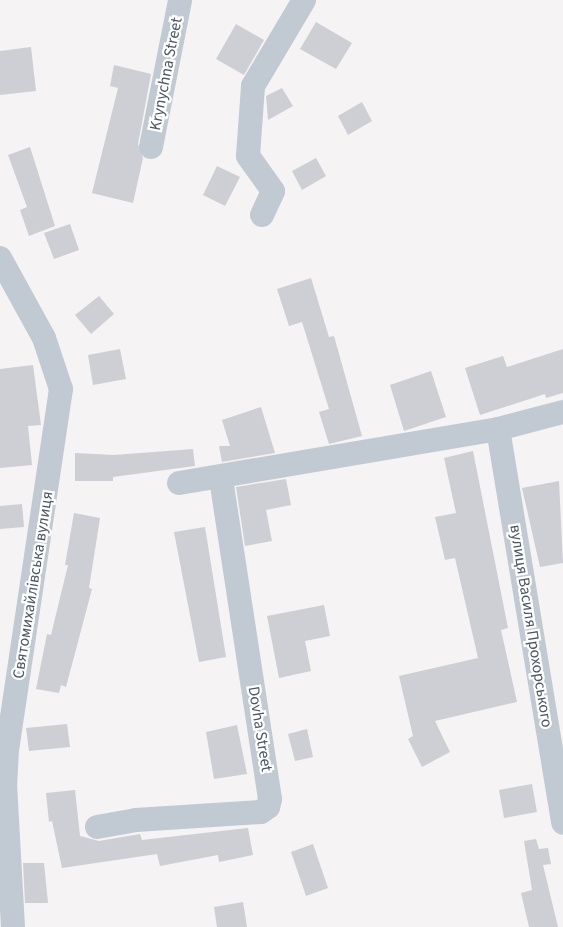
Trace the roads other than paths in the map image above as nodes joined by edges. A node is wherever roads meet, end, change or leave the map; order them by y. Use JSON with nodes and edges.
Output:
{"nodes":[{"id":1,"x":180,"y":0,"type":"edge"},
{"id":2,"x":304,"y":0,"type":"edge"},
{"id":3,"x":151,"y":147,"type":"dead end"},
{"id":4,"x":262,"y":215,"type":"dead end"},
{"id":5,"x":0,"y":258,"type":"edge"},
{"id":6,"x":563,"y":412,"type":"edge"},
{"id":7,"x":498,"y":429,"type":"junction"},
{"id":8,"x":221,"y":479,"type":"junction"},
{"id":9,"x":178,"y":483,"type":"dead end"},
{"id":10,"x":563,"y":823,"type":"edge"},
{"id":11,"x":97,"y":827,"type":"dead end"},
{"id":12,"x":13,"y":927,"type":"edge"}],
"edges":[{"from":1,"to":3,"type":"street","name":"Krynychna Street"},
{"from":2,"to":4,"type":"street"},
{"from":5,"to":12,"type":"street","name":"Святомихайлівська вулиця"},
{"from":6,"to":7,"type":"street"},
{"from":7,"to":8,"type":"street"},
{"from":7,"to":10,"type":"street","name":"вулиця Василя Прохорського"},
{"from":8,"to":9,"type":"street"},
{"from":8,"to":11,"type":"street","name":"Dovha Street"}]}
